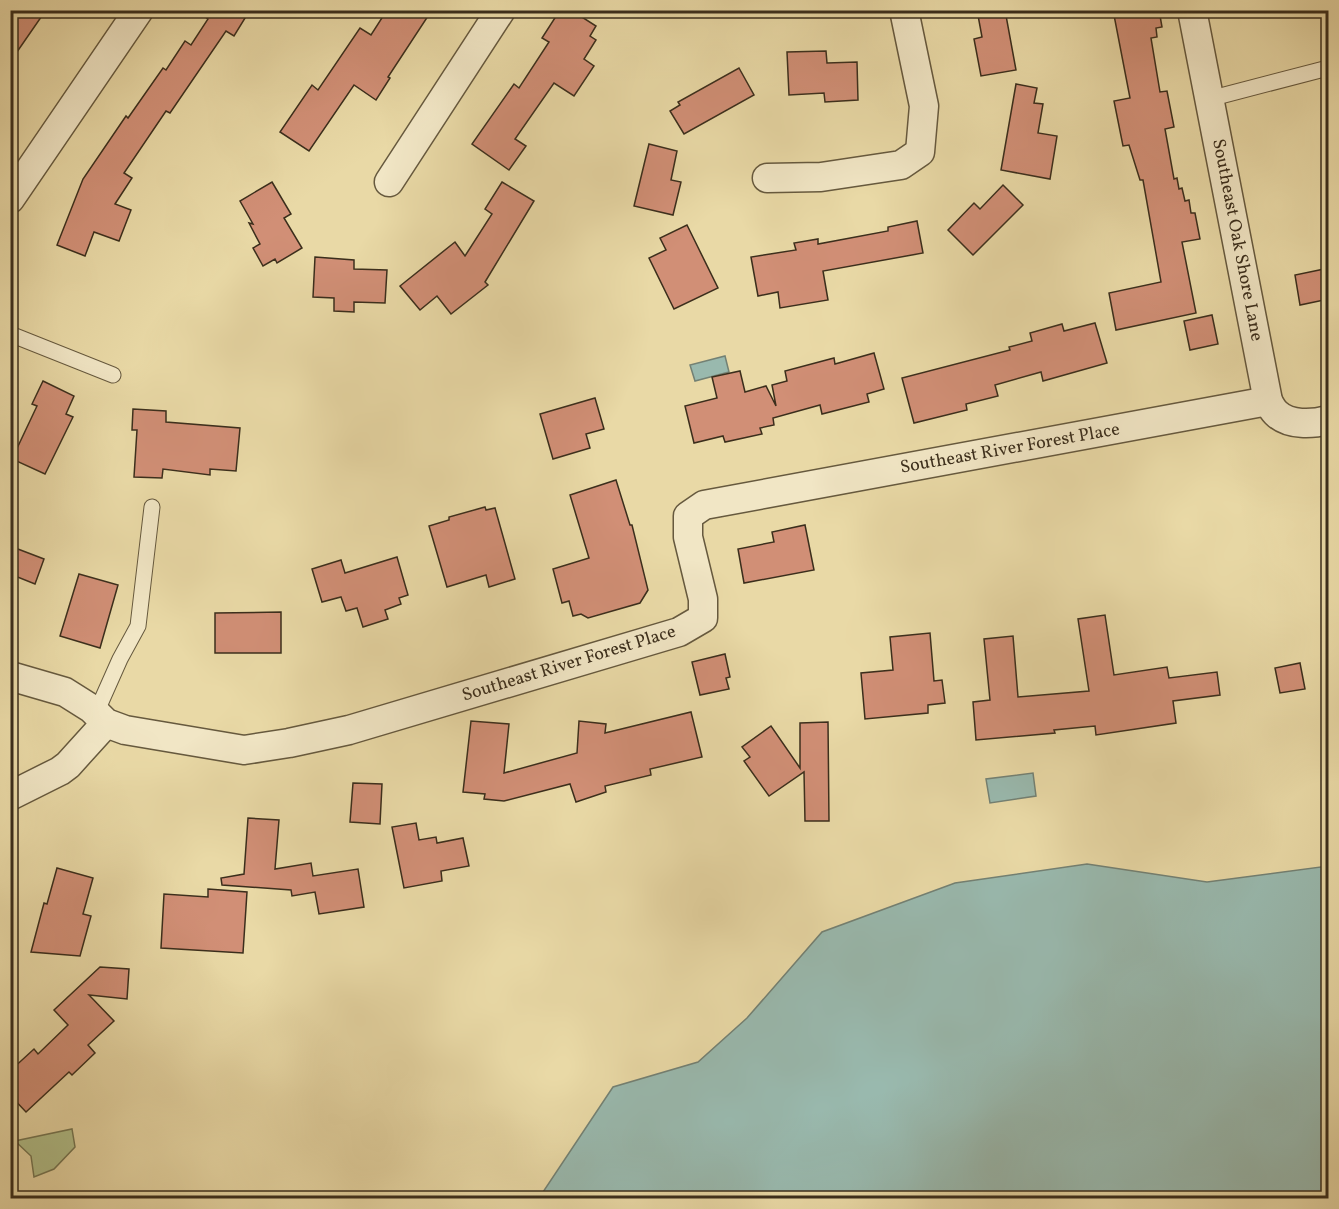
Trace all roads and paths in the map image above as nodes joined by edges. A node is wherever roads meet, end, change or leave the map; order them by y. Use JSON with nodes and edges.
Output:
{"nodes":[{"id":1,"x":139,"y":10,"type":"edge"},
{"id":2,"x":501,"y":10,"type":"edge"},
{"id":3,"x":904,"y":10,"type":"edge"},
{"id":4,"x":1192,"y":10,"type":"edge"},
{"id":5,"x":1329,"y":68,"type":"edge"},
{"id":6,"x":1209,"y":99,"type":"junction"},
{"id":7,"x":767,"y":178,"type":"dead end"},
{"id":8,"x":389,"y":182,"type":"dead end"},
{"id":9,"x":12,"y":193,"type":"edge"},
{"id":10,"x":10,"y":334,"type":"edge"},
{"id":11,"x":112,"y":375,"type":"dead end"},
{"id":12,"x":1268,"y":401,"type":"junction"},
{"id":13,"x":1329,"y":420,"type":"edge"},
{"id":14,"x":152,"y":507,"type":"dead end"},
{"id":15,"x":10,"y":676,"type":"edge"},
{"id":16,"x":101,"y":718,"type":"junction"},
{"id":17,"x":10,"y":796,"type":"edge"}],
"edges":[{"from":1,"to":9,"type":"street"},
{"from":2,"to":8,"type":"street"},
{"from":3,"to":7,"type":"street"},
{"from":4,"to":6,"type":"street","name":"Southeast Oak Shore Lane"},
{"from":5,"to":6,"type":"lane"},
{"from":6,"to":12,"type":"street","name":"Southeast Oak Shore Lane"},
{"from":10,"to":11,"type":"lane"},
{"from":12,"to":13,"type":"street"},
{"from":12,"to":16,"type":"street","name":"Southeast River Forest Place"},
{"from":14,"to":16,"type":"lane"},
{"from":15,"to":16,"type":"street","name":"Southeast River Forest Place"},
{"from":16,"to":17,"type":"street"}]}
